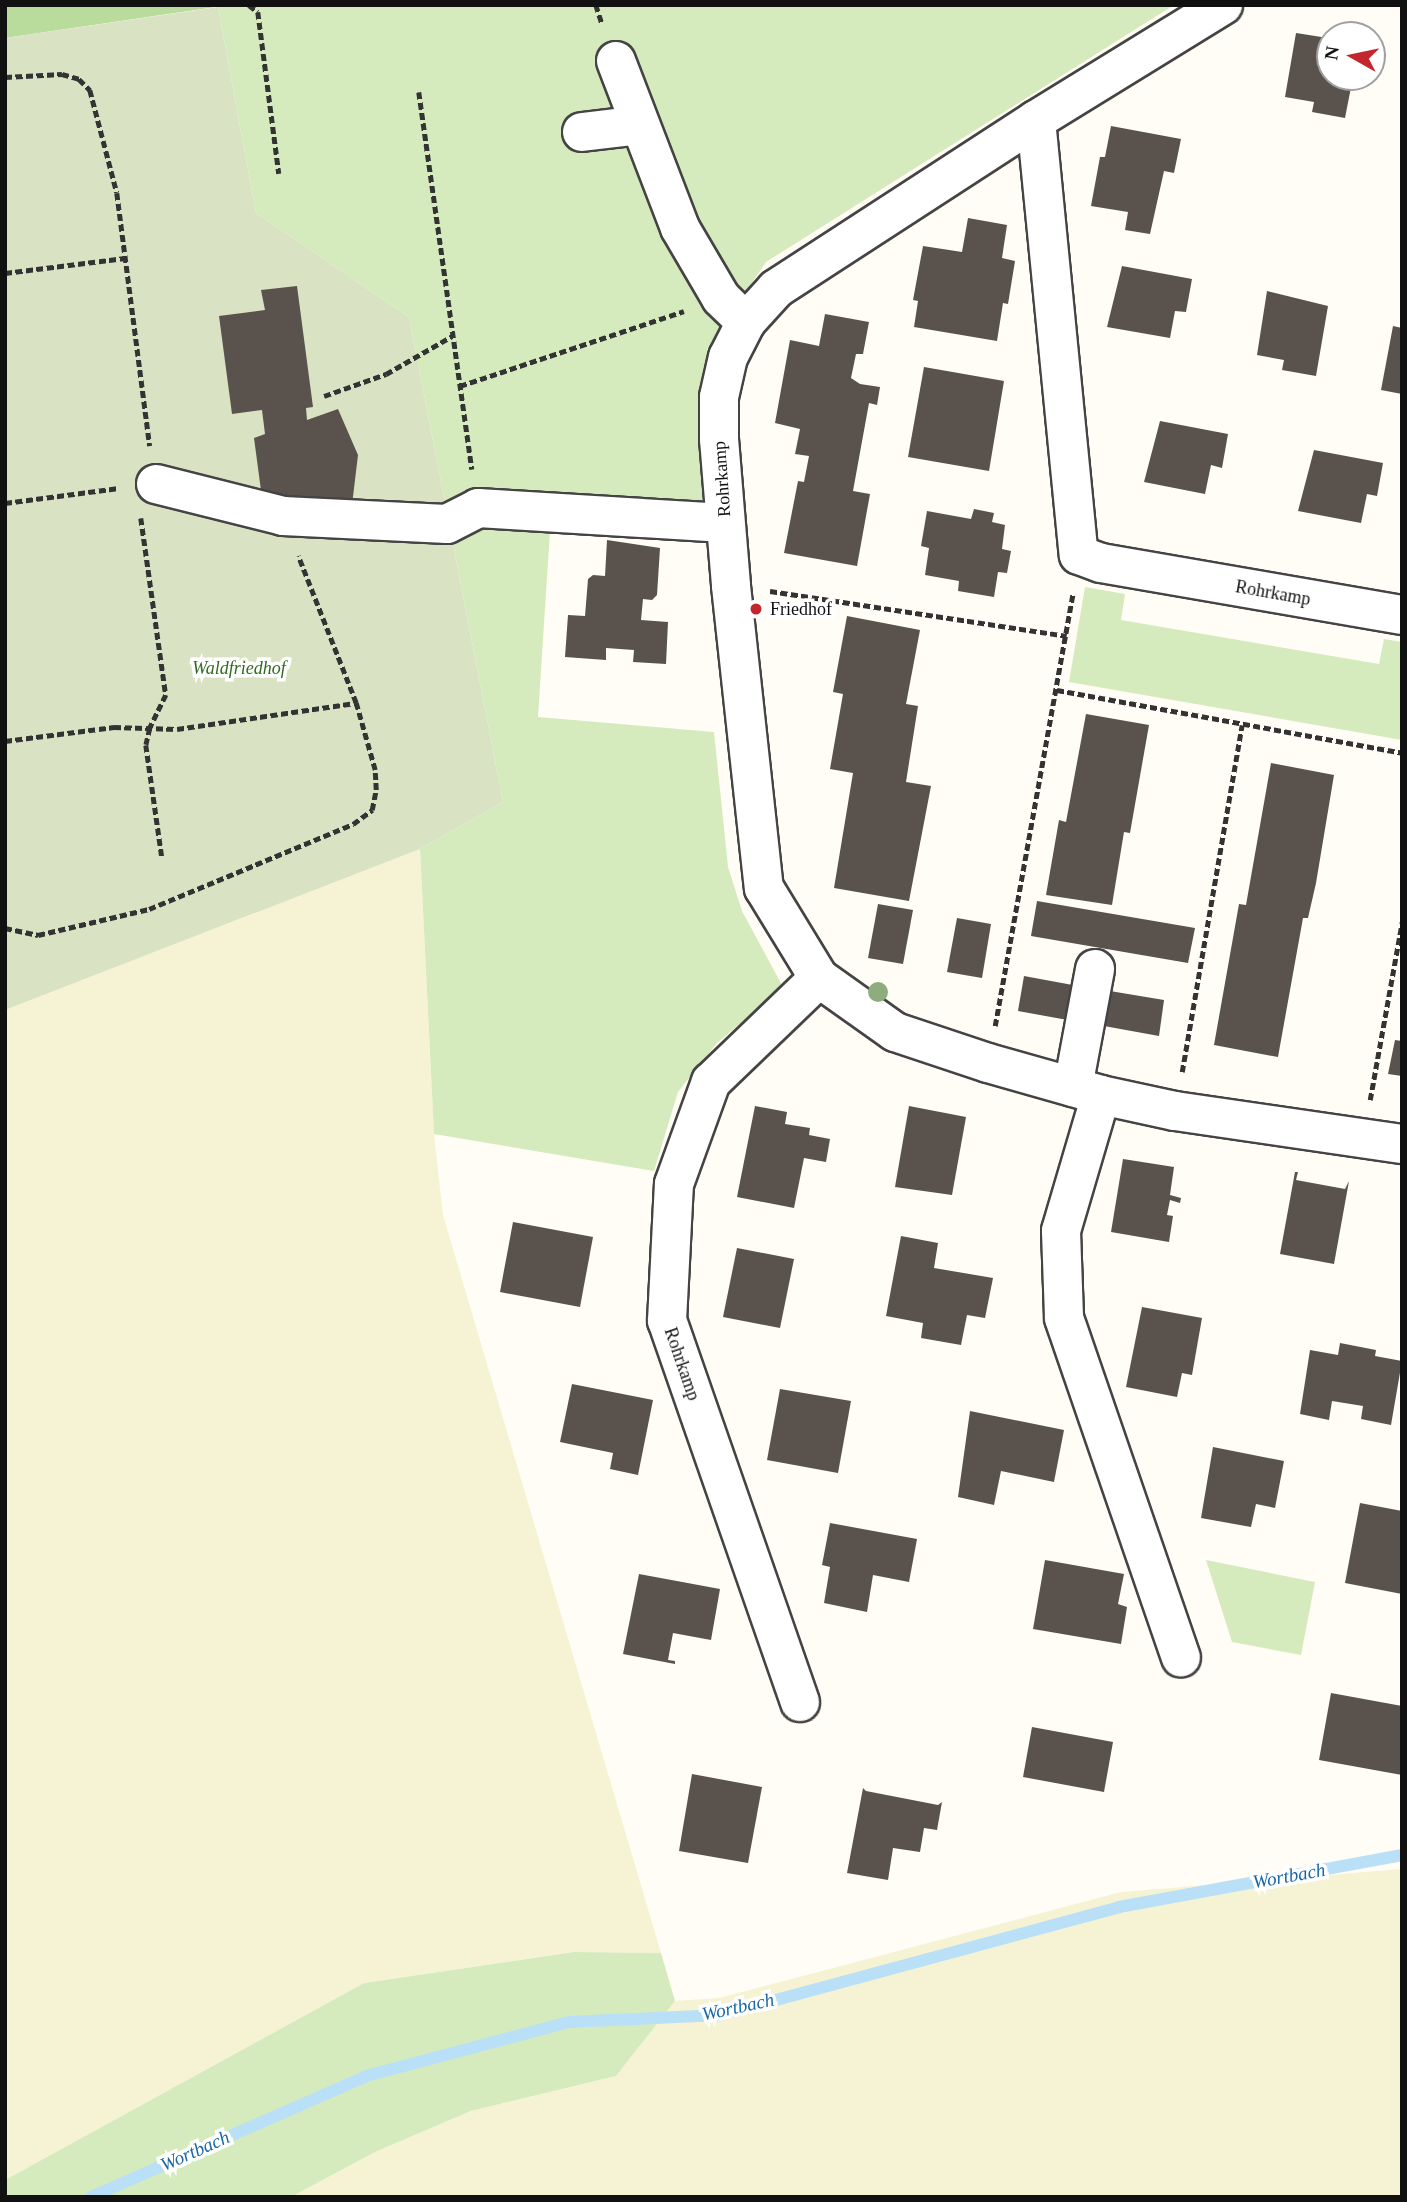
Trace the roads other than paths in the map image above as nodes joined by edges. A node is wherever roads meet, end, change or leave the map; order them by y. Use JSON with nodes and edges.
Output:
{"nodes":[{"id":1,"x":1223,"y":5,"type":"edge"},
{"id":2,"x":615,"y":61,"type":"dead end"},
{"id":3,"x":1036,"y":120,"type":"junction"},
{"id":4,"x":640,"y":125,"type":"junction"},
{"id":5,"x":582,"y":132,"type":"dead end"},
{"id":6,"x":734,"y":310,"type":"junction"},
{"id":7,"x":146,"y":485,"type":"road end"},
{"id":8,"x":725,"y":523,"type":"junction"},
{"id":9,"x":1402,"y":615,"type":"edge"},
{"id":10,"x":1095,"y":969,"type":"dead end"},
{"id":11,"x":820,"y":978,"type":"junction"},
{"id":12,"x":1087,"y":1091,"type":"junction"},
{"id":13,"x":1402,"y":1143,"type":"edge"},
{"id":14,"x":1181,"y":1657,"type":"dead end"},
{"id":15,"x":800,"y":1703,"type":"dead end"}],
"edges":[{"from":1,"to":3,"type":"street","name":"Rohrkamp"},
{"from":2,"to":4,"type":"street"},
{"from":3,"to":6,"type":"street","name":"Rohrkamp"},
{"from":3,"to":9,"type":"street","name":"Rohrkamp"},
{"from":4,"to":5,"type":"street"},
{"from":4,"to":6,"type":"street"},
{"from":6,"to":8,"type":"street","name":"Rohrkamp"},
{"from":7,"to":8,"type":"street"},
{"from":8,"to":11,"type":"street","name":"Rohrkamp"},
{"from":10,"to":12,"type":"street"},
{"from":11,"to":12,"type":"street","name":"Rohrkamp"},
{"from":11,"to":15,"type":"street","name":"Rohrkamp"},
{"from":12,"to":13,"type":"street","name":"Rohrkamp"},
{"from":12,"to":14,"type":"street"}]}
